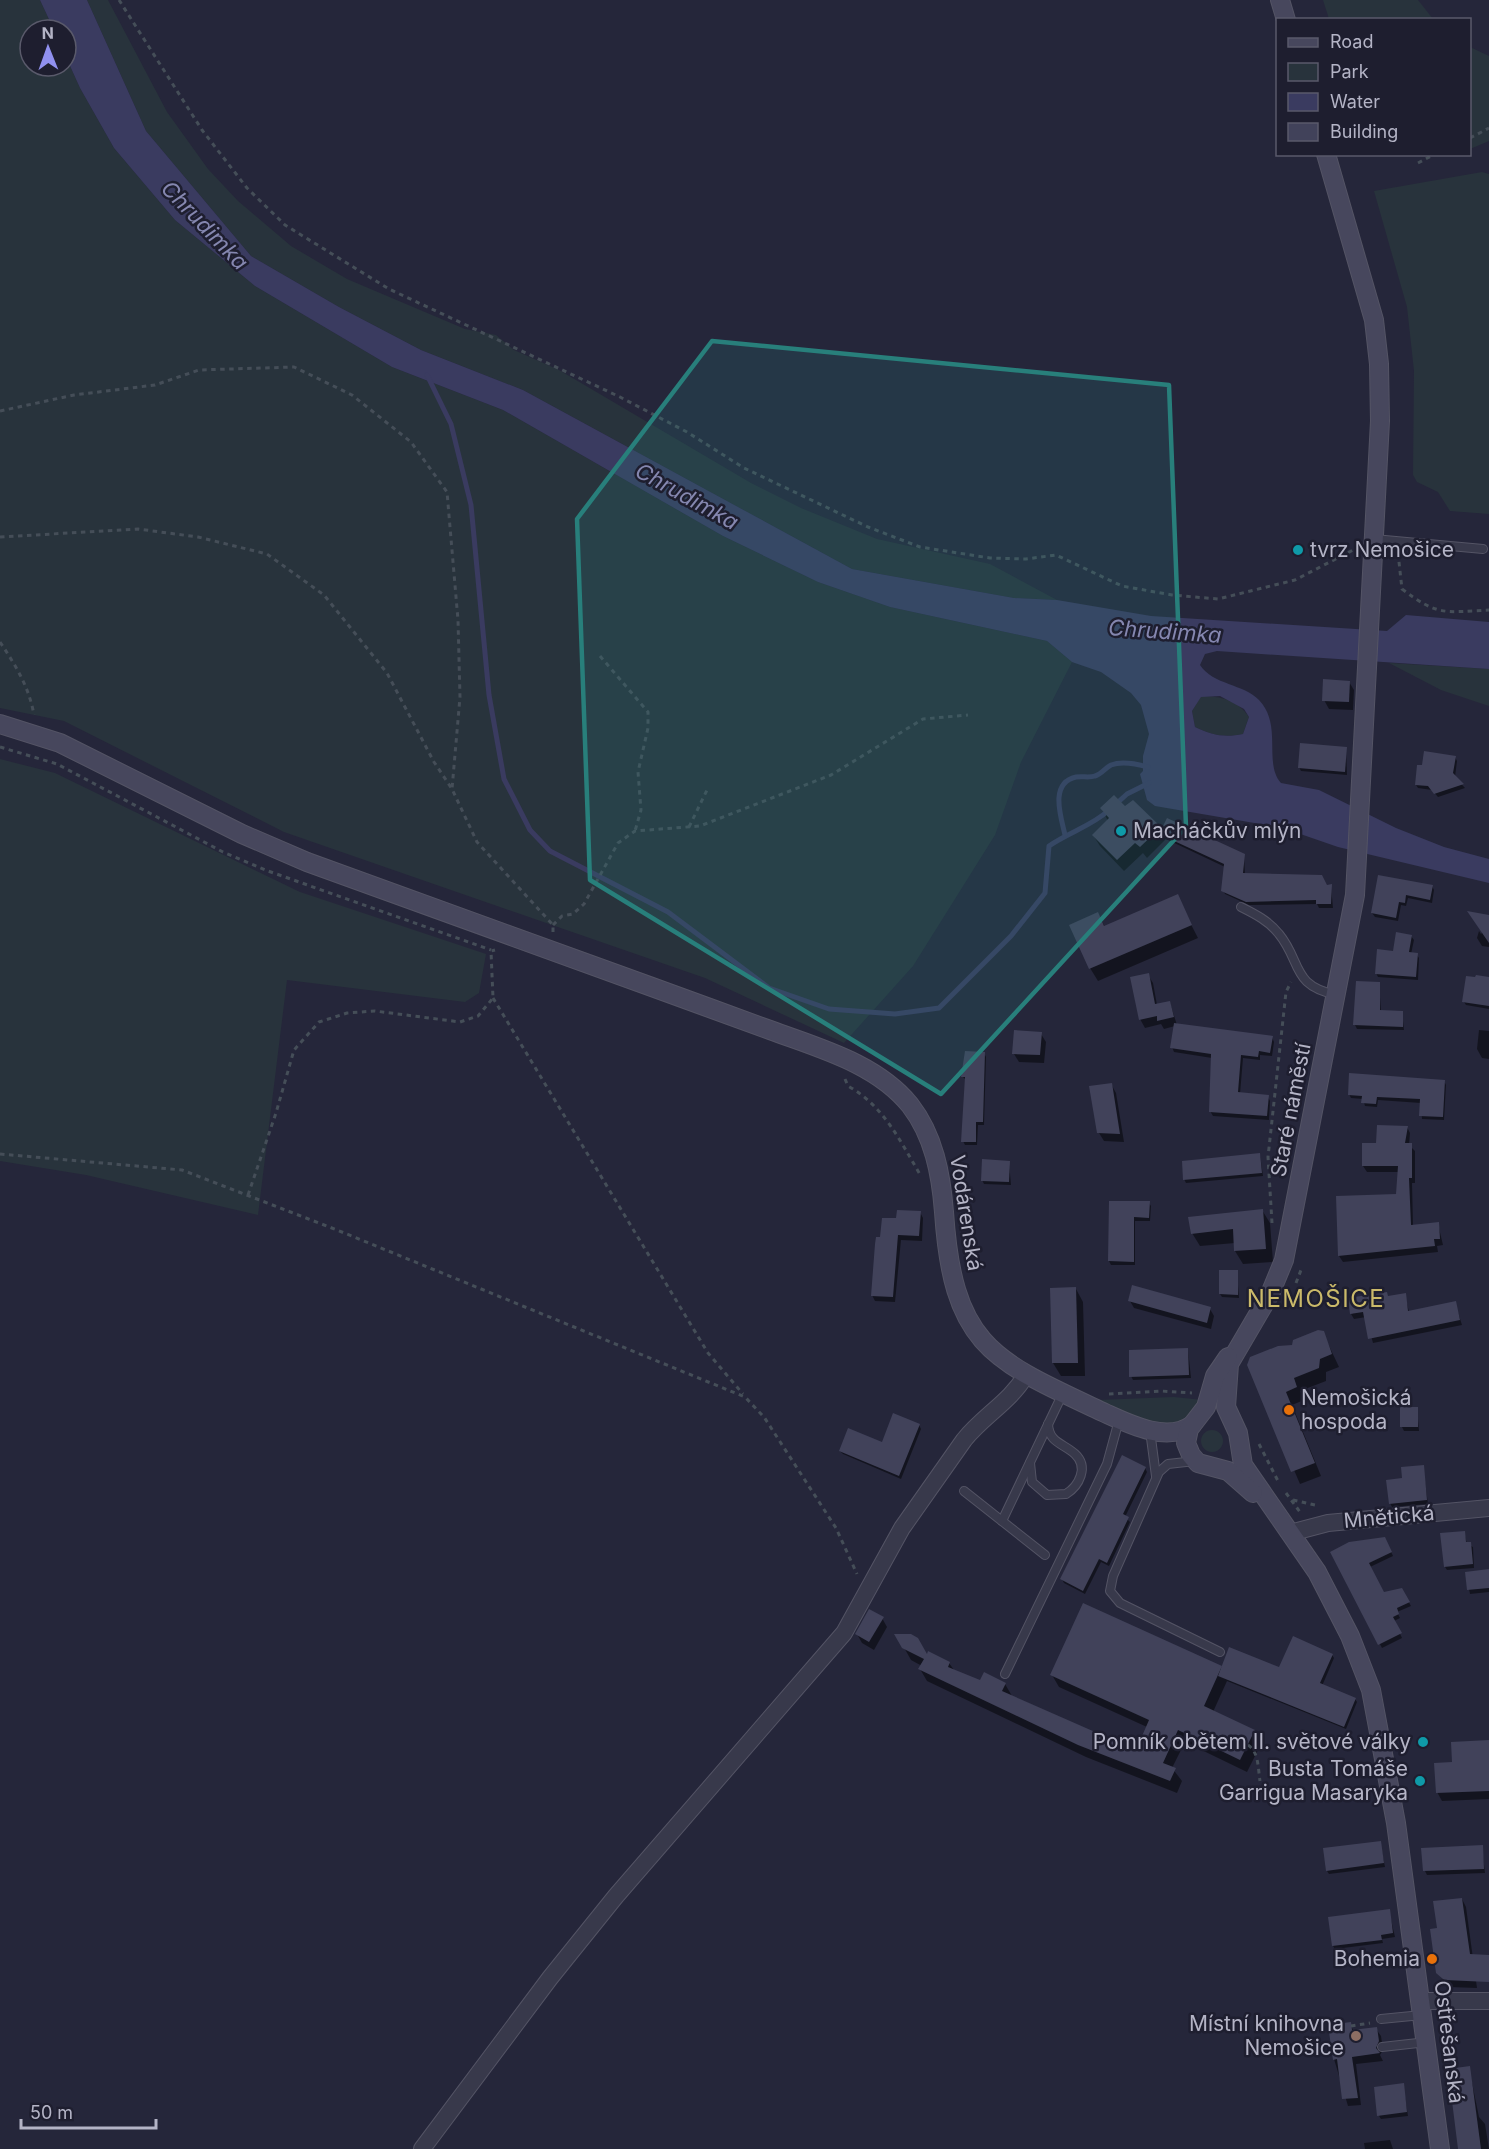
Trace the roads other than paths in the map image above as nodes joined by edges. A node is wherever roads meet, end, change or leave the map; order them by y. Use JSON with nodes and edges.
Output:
{"nodes":[{"id":1,"x":1280,"y":0,"type":"edge"},
{"id":2,"x":1285,"y":18,"type":"edge"},
{"id":3,"x":1327,"y":156,"type":"edge"},
{"id":4,"x":1374,"y":539,"type":"junction"},
{"id":5,"x":1484,"y":549,"type":"dead end"},
{"id":6,"x":0,"y":724,"type":"edge"},
{"id":7,"x":1241,"y":907,"type":"dead end"},
{"id":8,"x":1337,"y":995,"type":"junction"},
{"id":9,"x":1243,"y":1338,"type":"junction"},
{"id":10,"x":1026,"y":1375,"type":"junction"},
{"id":11,"x":1063,"y":1393,"type":"junction"},
{"id":12,"x":1119,"y":1419,"type":"junction"},
{"id":13,"x":1193,"y":1423,"type":"junction"},
{"id":14,"x":1232,"y":1423,"type":"junction"},
{"id":15,"x":1048,"y":1424,"type":"junction"},
{"id":16,"x":1151,"y":1438,"type":"junction"},
{"id":17,"x":1239,"y":1441,"type":"junction"},
{"id":18,"x":1030,"y":1463,"type":"junction"},
{"id":19,"x":1201,"y":1463,"type":"junction"},
{"id":20,"x":1156,"y":1476,"type":"junction"},
{"id":21,"x":964,"y":1491,"type":"dead end"},
{"id":22,"x":1489,"y":1508,"type":"edge"},
{"id":23,"x":1278,"y":1517,"type":"junction"},
{"id":24,"x":1002,"y":1521,"type":"junction"},
{"id":25,"x":1290,"y":1533,"type":"junction"},
{"id":26,"x":1045,"y":1555,"type":"dead end"},
{"id":27,"x":1220,"y":1652,"type":"dead end"},
{"id":28,"x":1005,"y":1674,"type":"dead end"},
{"id":29,"x":1489,"y":2001,"type":"edge"},
{"id":30,"x":1423,"y":2008,"type":"junction"},
{"id":31,"x":1381,"y":2019,"type":"road end"},
{"id":32,"x":1427,"y":2042,"type":"junction"},
{"id":33,"x":1382,"y":2047,"type":"dead end"},
{"id":34,"x":422,"y":2149,"type":"edge"},
{"id":35,"x":1440,"y":2149,"type":"edge"}],
"edges":[{"from":1,"to":2,"type":"street"},
{"from":3,"to":4,"type":"street"},
{"from":4,"to":5,"type":"lane"},
{"from":4,"to":8,"type":"street","name":"Staré náměstí"},
{"from":6,"to":10,"type":"street","name":"Vodárenská"},
{"from":7,"to":8,"type":"lane"},
{"from":8,"to":9,"type":"street","name":"Staré náměstí"},
{"from":9,"to":13,"type":"street","name":"Staré náměstí"},
{"from":9,"to":14,"type":"street","name":"Staré náměstí"},
{"from":10,"to":11,"type":"street","name":"Vodárenská"},
{"from":10,"to":34,"type":"street"},
{"from":11,"to":12,"type":"street","name":"Vodárenská"},
{"from":11,"to":15,"type":"lane"},
{"from":12,"to":13,"type":"street","name":"Vodárenská"},
{"from":12,"to":16,"type":"street","name":"Vodárenská"},
{"from":12,"to":28,"type":"lane"},
{"from":13,"to":14,"type":"street"},
{"from":13,"to":19,"type":"street","name":"Staré náměstí"},
{"from":14,"to":17,"type":"street","name":"Staré náměstí"},
{"from":15,"to":18,"type":"lane"},
{"from":15,"to":18,"type":"lane"},
{"from":16,"to":19,"type":"street","name":"Vodárenská"},
{"from":16,"to":20,"type":"lane"},
{"from":17,"to":19,"type":"street"},
{"from":17,"to":23,"type":"street","name":"Staré náměstí"},
{"from":18,"to":24,"type":"lane"},
{"from":19,"to":20,"type":"lane"},
{"from":19,"to":23,"type":"street","name":"Staré náměstí"},
{"from":20,"to":27,"type":"lane"},
{"from":21,"to":24,"type":"lane"},
{"from":22,"to":25,"type":"street","name":"Mnětická"},
{"from":23,"to":25,"type":"street","name":"Staré náměstí"},
{"from":24,"to":26,"type":"lane"},
{"from":25,"to":30,"type":"street","name":"Ostřešanská"},
{"from":29,"to":30,"type":"street"},
{"from":30,"to":31,"type":"lane"},
{"from":30,"to":32,"type":"street","name":"Ostřešanská"},
{"from":32,"to":33,"type":"lane"},
{"from":32,"to":35,"type":"street","name":"Ostřešanská"}]}
